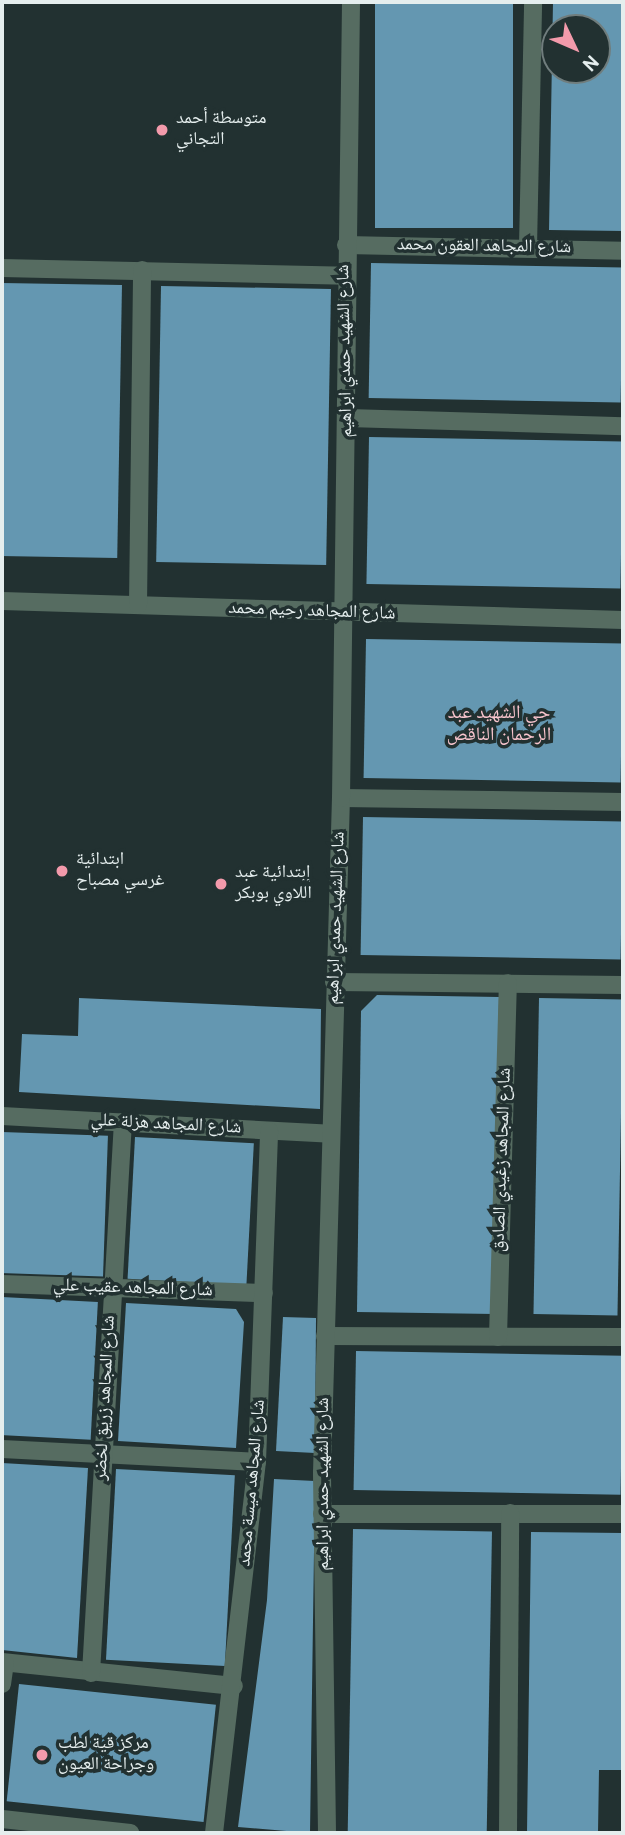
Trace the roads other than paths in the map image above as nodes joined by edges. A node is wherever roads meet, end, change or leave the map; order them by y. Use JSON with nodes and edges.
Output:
{"nodes":[{"id":1,"x":351,"y":2,"type":"edge"},
{"id":2,"x":533,"y":2,"type":"edge"},
{"id":3,"x":345,"y":246,"type":"junction"},
{"id":4,"x":528,"y":247,"type":"junction"},
{"id":5,"x":623,"y":251,"type":"edge"},
{"id":6,"x":2,"y":268,"type":"edge"},
{"id":7,"x":142,"y":270,"type":"junction"},
{"id":8,"x":346,"y":276,"type":"junction"},
{"id":9,"x":348,"y":418,"type":"junction"},
{"id":10,"x":623,"y":426,"type":"edge"},
{"id":11,"x":2,"y":601,"type":"edge"},
{"id":12,"x":138,"y":605,"type":"junction"},
{"id":13,"x":344,"y":614,"type":"junction"},
{"id":14,"x":623,"y":620,"type":"edge"},
{"id":15,"x":341,"y":798,"type":"junction"},
{"id":16,"x":623,"y":802,"type":"edge"},
{"id":17,"x":334,"y":982,"type":"junction"},
{"id":18,"x":508,"y":983,"type":"junction"},
{"id":19,"x":623,"y":985,"type":"edge"},
{"id":20,"x":2,"y":1116,"type":"edge"},
{"id":21,"x":122,"y":1122,"type":"junction"},
{"id":22,"x":269,"y":1131,"type":"junction"},
{"id":23,"x":331,"y":1134,"type":"junction"},
{"id":24,"x":2,"y":1284,"type":"edge"},
{"id":25,"x":112,"y":1290,"type":"junction"},
{"id":26,"x":264,"y":1293,"type":"junction"},
{"id":27,"x":325,"y":1336,"type":"junction"},
{"id":28,"x":498,"y":1337,"type":"junction"},
{"id":29,"x":623,"y":1337,"type":"edge"},
{"id":30,"x":2,"y":1449,"type":"edge"},
{"id":31,"x":104,"y":1455,"type":"junction"},
{"id":32,"x":257,"y":1462,"type":"junction"},
{"id":33,"x":510,"y":1513,"type":"junction"},
{"id":34,"x":322,"y":1514,"type":"junction"},
{"id":35,"x":623,"y":1514,"type":"edge"},
{"id":36,"x":3,"y":1663,"type":"edge"},
{"id":37,"x":91,"y":1673,"type":"junction"},
{"id":38,"x":2,"y":1684,"type":"edge"},
{"id":39,"x":234,"y":1686,"type":"junction"},
{"id":40,"x":2,"y":1819,"type":"edge"},
{"id":41,"x":130,"y":1833,"type":"edge"},
{"id":42,"x":214,"y":1833,"type":"edge"},
{"id":43,"x":327,"y":1833,"type":"edge"},
{"id":44,"x":508,"y":1833,"type":"edge"}],
"edges":[{"from":1,"to":3,"type":"street","name":"شارع الشهيد حمدي ابراهيم"},
{"from":2,"to":4,"type":"street"},
{"from":3,"to":4,"type":"street","name":"شارع المجاهد العقون محمد"},
{"from":3,"to":8,"type":"street","name":"شارع الشهيد حمدي ابراهيم"},
{"from":4,"to":5,"type":"street","name":"شارع المجاهد العقون محمد"},
{"from":6,"to":7,"type":"street"},
{"from":7,"to":8,"type":"street"},
{"from":7,"to":12,"type":"street"},
{"from":8,"to":9,"type":"street","name":"شارع الشهيد حمدي ابراهيم"},
{"from":9,"to":10,"type":"street"},
{"from":9,"to":13,"type":"street","name":"شارع الشهيد حمدي ابراهيم"},
{"from":11,"to":12,"type":"street","name":"شارع المجاهد رحيم محمد"},
{"from":12,"to":13,"type":"street","name":"شارع المجاهد رحيم محمد"},
{"from":13,"to":14,"type":"street","name":"شارع المجاهد رحيم محمد"},
{"from":13,"to":15,"type":"street","name":"شارع الشهيد حمدي ابراهيم"},
{"from":15,"to":16,"type":"street"},
{"from":15,"to":17,"type":"street","name":"شارع الشهيد حمدي ابراهيم"},
{"from":17,"to":18,"type":"street"},
{"from":17,"to":23,"type":"street","name":"شارع الشهيد حمدي ابراهيم"},
{"from":18,"to":19,"type":"street"},
{"from":18,"to":28,"type":"street","name":"شارع المجاهد زغيدي الصادق"},
{"from":20,"to":21,"type":"street","name":"شارع المجاهد هزلة علي"},
{"from":21,"to":22,"type":"street","name":"شارع المجاهد هزلة علي"},
{"from":21,"to":25,"type":"street","name":"شارع المجاهد زريق لخضر"},
{"from":22,"to":23,"type":"street","name":"شارع المجاهد هزلة علي"},
{"from":22,"to":26,"type":"street","name":"شارع المجاهد ميسة محمد"},
{"from":23,"to":27,"type":"street","name":"شارع الشهيد حمدي ابراهيم"},
{"from":24,"to":25,"type":"street","name":"شارع المجاهد عقيب علي"},
{"from":25,"to":26,"type":"street","name":"شارع المجاهد عقيب علي"},
{"from":25,"to":31,"type":"street","name":"شارع المجاهد زريق لخضر"},
{"from":26,"to":32,"type":"street","name":"شارع المجاهد ميسة محمد"},
{"from":27,"to":28,"type":"street"},
{"from":27,"to":34,"type":"street","name":"شارع الشهيد حمدي ابراهيم"},
{"from":28,"to":29,"type":"street"},
{"from":30,"to":31,"type":"street"},
{"from":31,"to":32,"type":"street"},
{"from":31,"to":37,"type":"street","name":"شارع المجاهد زريق لخضر"},
{"from":32,"to":39,"type":"street","name":"شارع المجاهد ميسة محمد"},
{"from":33,"to":34,"type":"street"},
{"from":33,"to":35,"type":"street"},
{"from":33,"to":44,"type":"street"},
{"from":34,"to":43,"type":"street","name":"شارع الشهيد حمدي ابراهيم"},
{"from":36,"to":37,"type":"street"},
{"from":36,"to":38,"type":"street"},
{"from":37,"to":39,"type":"street"},
{"from":39,"to":42,"type":"street","name":"شارع المجاهد ميسة محمد"},
{"from":40,"to":41,"type":"street"}]}
